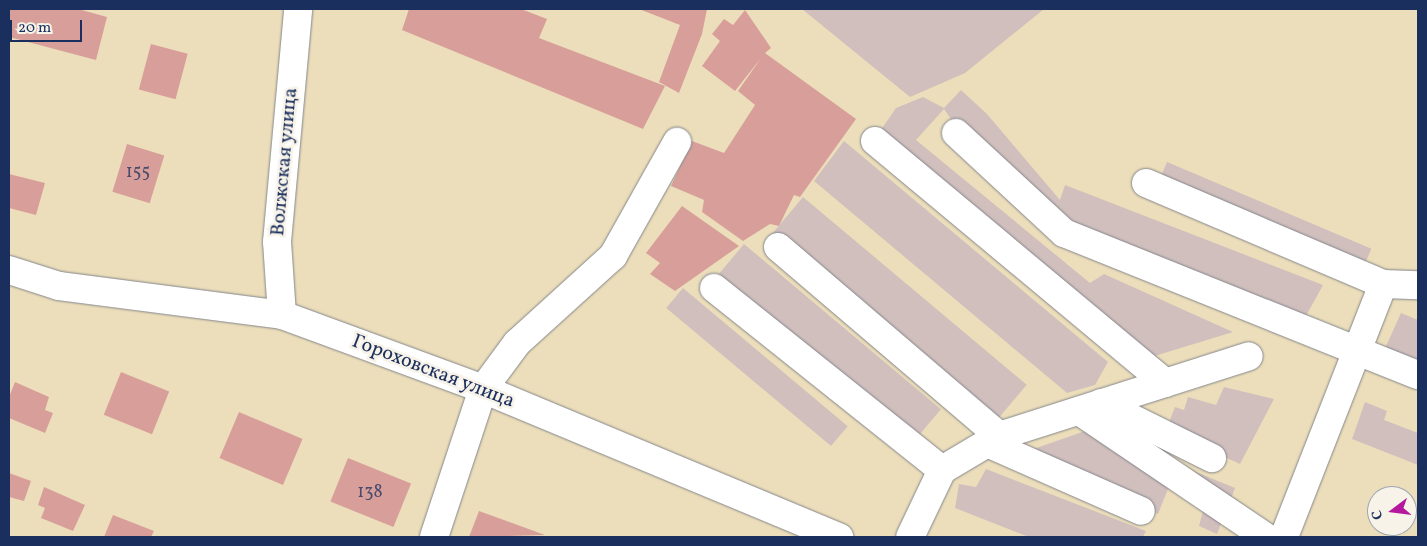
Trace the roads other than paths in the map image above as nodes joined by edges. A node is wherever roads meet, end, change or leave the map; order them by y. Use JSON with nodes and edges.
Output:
{"nodes":[{"id":1,"x":298,"y":9,"type":"edge"},
{"id":2,"x":956,"y":133,"type":"dead end"},
{"id":3,"x":876,"y":141,"type":"dead end"},
{"id":4,"x":677,"y":142,"type":"dead end"},
{"id":5,"x":1146,"y":183,"type":"dead end"},
{"id":6,"x":778,"y":247,"type":"dead end"},
{"id":7,"x":9,"y":270,"type":"edge"},
{"id":8,"x":1383,"y":284,"type":"junction"},
{"id":9,"x":1418,"y":285,"type":"edge"},
{"id":10,"x":714,"y":288,"type":"dead end"},
{"id":11,"x":282,"y":315,"type":"junction"},
{"id":12,"x":1357,"y":351,"type":"junction"},
{"id":13,"x":1249,"y":356,"type":"dead end"},
{"id":14,"x":1418,"y":375,"type":"edge"},
{"id":15,"x":1166,"y":383,"type":"junction"},
{"id":16,"x":483,"y":389,"type":"junction"},
{"id":17,"x":1090,"y":407,"type":"junction"},
{"id":18,"x":993,"y":440,"type":"junction"},
{"id":19,"x":1212,"y":458,"type":"dead end"},
{"id":20,"x":942,"y":470,"type":"junction"},
{"id":21,"x":1141,"y":512,"type":"dead end"},
{"id":22,"x":434,"y":537,"type":"edge"},
{"id":23,"x":839,"y":537,"type":"edge"},
{"id":24,"x":910,"y":537,"type":"edge"},
{"id":25,"x":1266,"y":537,"type":"edge"},
{"id":26,"x":1284,"y":537,"type":"edge"}],
"edges":[{"from":1,"to":11,"type":"street","name":"Волжская улица"},
{"from":2,"to":12,"type":"street"},
{"from":3,"to":15,"type":"street"},
{"from":4,"to":16,"type":"street"},
{"from":5,"to":8,"type":"street"},
{"from":6,"to":18,"type":"street"},
{"from":7,"to":11,"type":"street","name":"Гороховская улица"},
{"from":8,"to":9,"type":"street"},
{"from":8,"to":12,"type":"street"},
{"from":10,"to":20,"type":"street"},
{"from":11,"to":16,"type":"street","name":"Гороховская улица"},
{"from":12,"to":14,"type":"street"},
{"from":12,"to":26,"type":"street"},
{"from":13,"to":15,"type":"street"},
{"from":15,"to":17,"type":"street"},
{"from":16,"to":22,"type":"street"},
{"from":16,"to":23,"type":"street","name":"Гороховская улица"},
{"from":17,"to":18,"type":"street"},
{"from":17,"to":19,"type":"street"},
{"from":17,"to":25,"type":"street"},
{"from":18,"to":20,"type":"street"},
{"from":18,"to":21,"type":"street"},
{"from":20,"to":24,"type":"street"}]}
